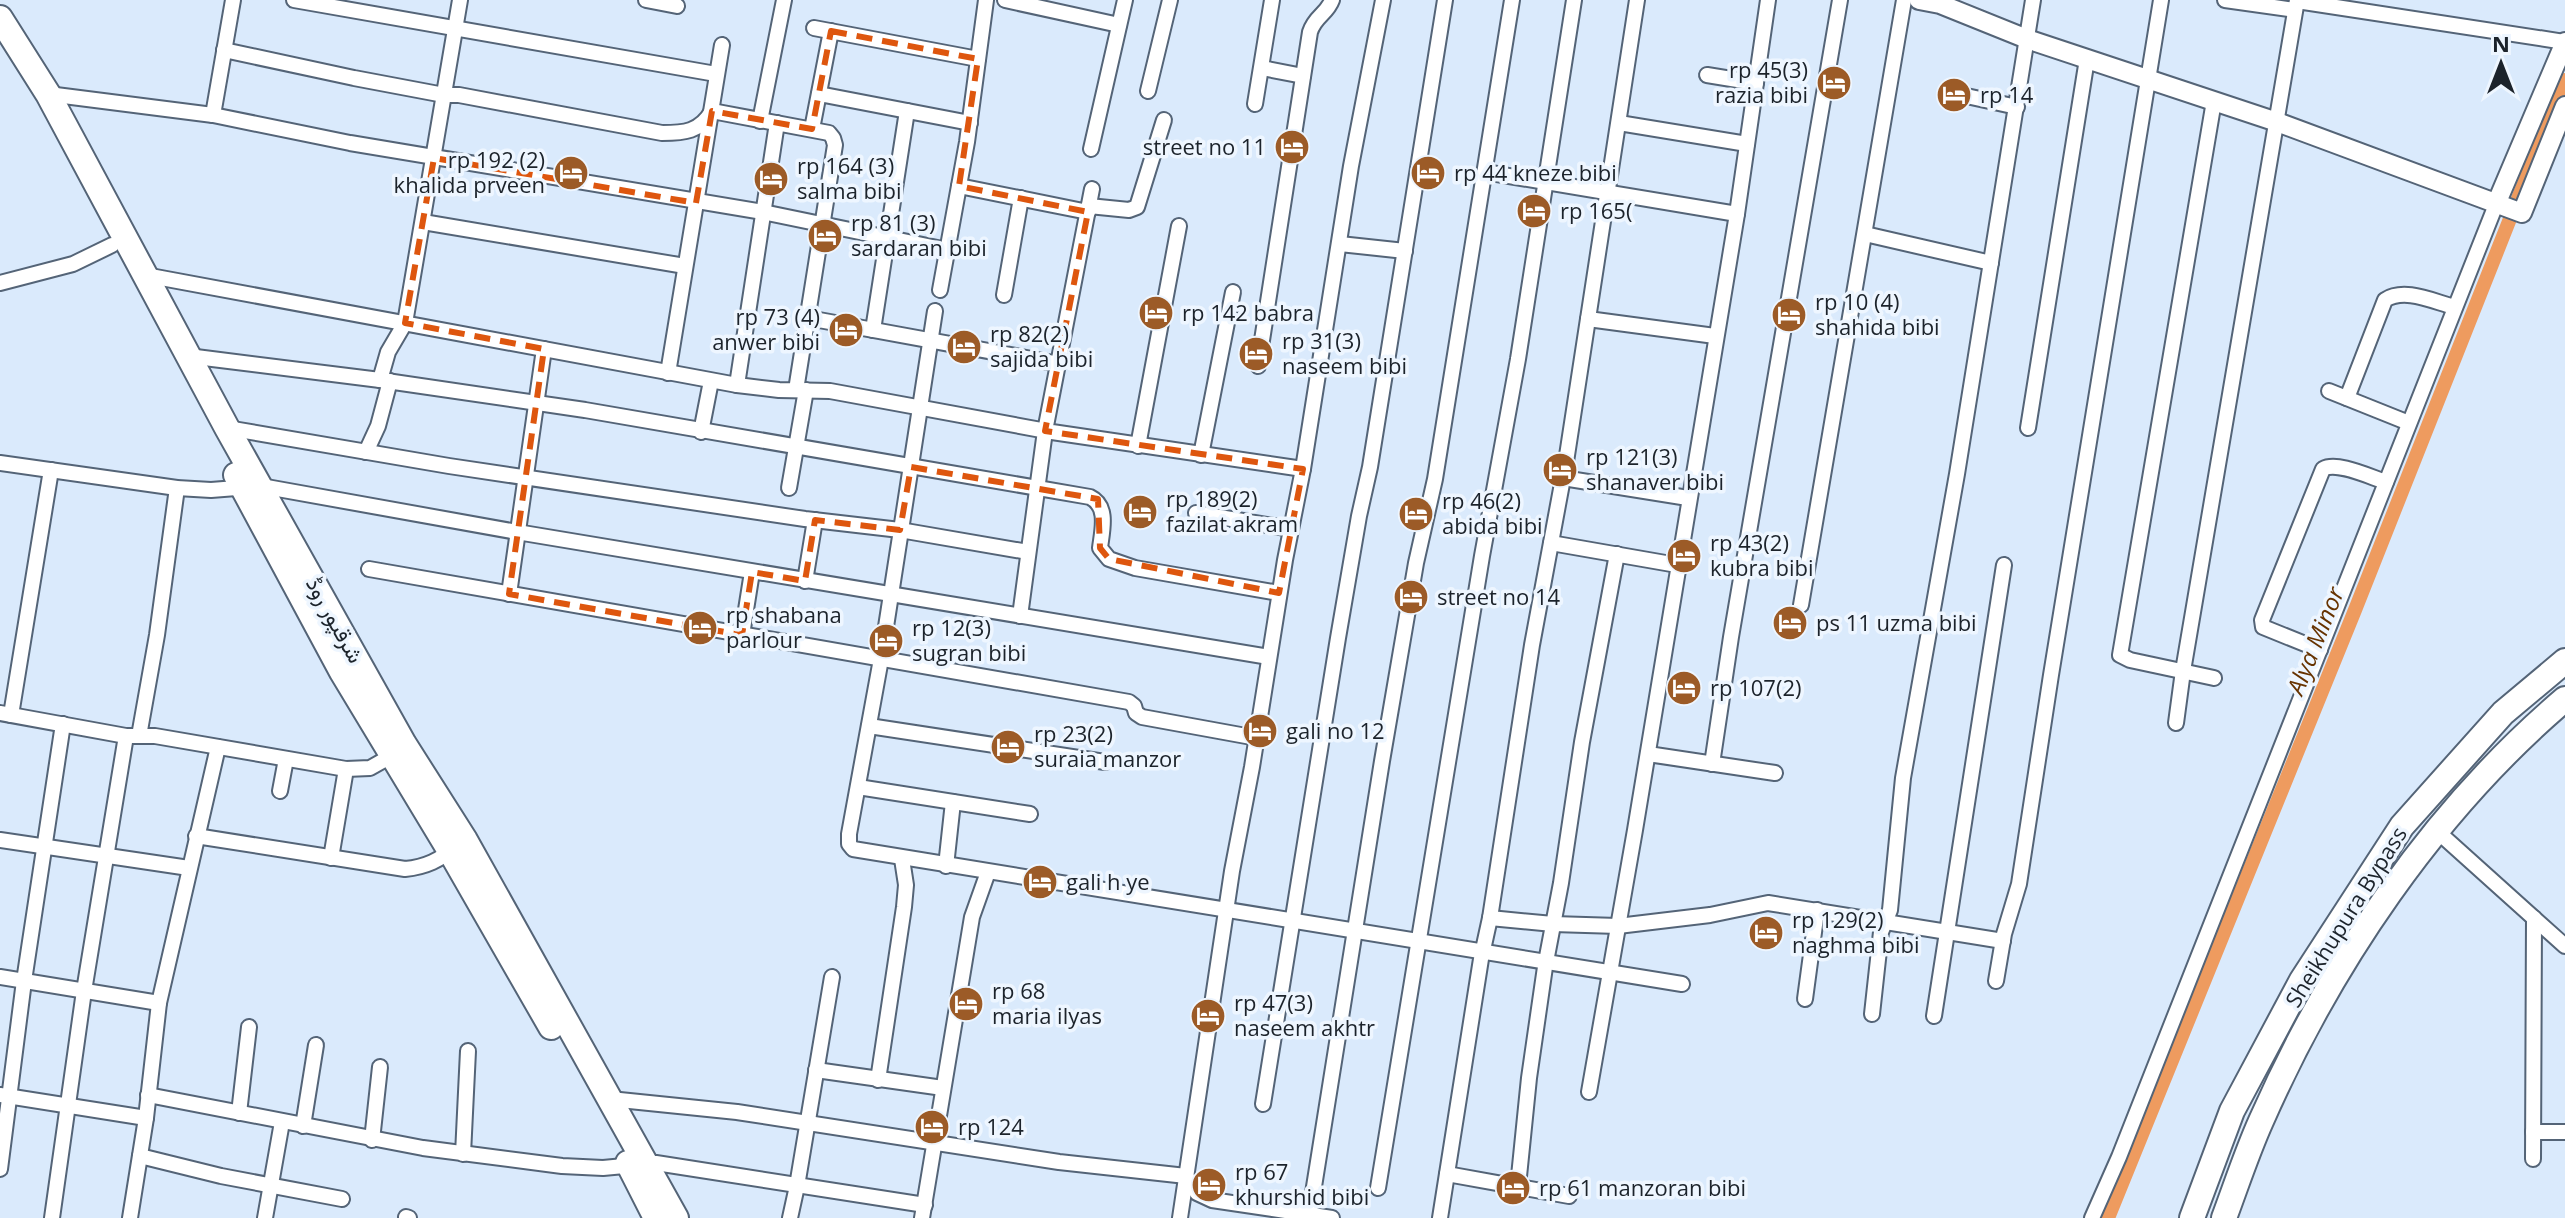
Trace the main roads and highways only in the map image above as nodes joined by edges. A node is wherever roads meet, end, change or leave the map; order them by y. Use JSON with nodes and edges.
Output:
{"nodes":[{"id":1,"x":0,"y":18,"type":"edge"},
{"id":2,"x":0,"y":44,"type":"edge"},
{"id":3,"x":252,"y":487,"type":"junction"},
{"id":4,"x":2565,"y":661,"type":"edge"},
{"id":5,"x":2565,"y":699,"type":"edge"},
{"id":6,"x":457,"y":846,"type":"junction"},
{"id":7,"x":638,"y":1165,"type":"junction"},
{"id":8,"x":656,"y":1218,"type":"edge"},
{"id":9,"x":676,"y":1218,"type":"edge"},
{"id":10,"x":2192,"y":1218,"type":"edge"},
{"id":11,"x":2224,"y":1218,"type":"edge"}],
"edges":[{"from":1,"to":3,"type":"main road","name":"شرقپور روڈ"},
{"from":2,"to":3,"type":"main road","name":"شرقپور روڈ"},
{"from":3,"to":6,"type":"main road","name":"شرقپور روڈ"},
{"from":3,"to":6,"type":"main road","name":"شرقپور روڈ"},
{"from":4,"to":10,"type":"main road","name":"Sheikhupura Bypass"},
{"from":5,"to":11,"type":"main road","name":"Sheikhupura Bypass"},
{"from":6,"to":7,"type":"main road","name":"شرقپور روڈ"},
{"from":6,"to":7,"type":"main road","name":"شرقپور روڈ"},
{"from":7,"to":8,"type":"main road","name":"شرقپور روڈ"},
{"from":7,"to":9,"type":"main road","name":"شرقپور روڈ"}]}
